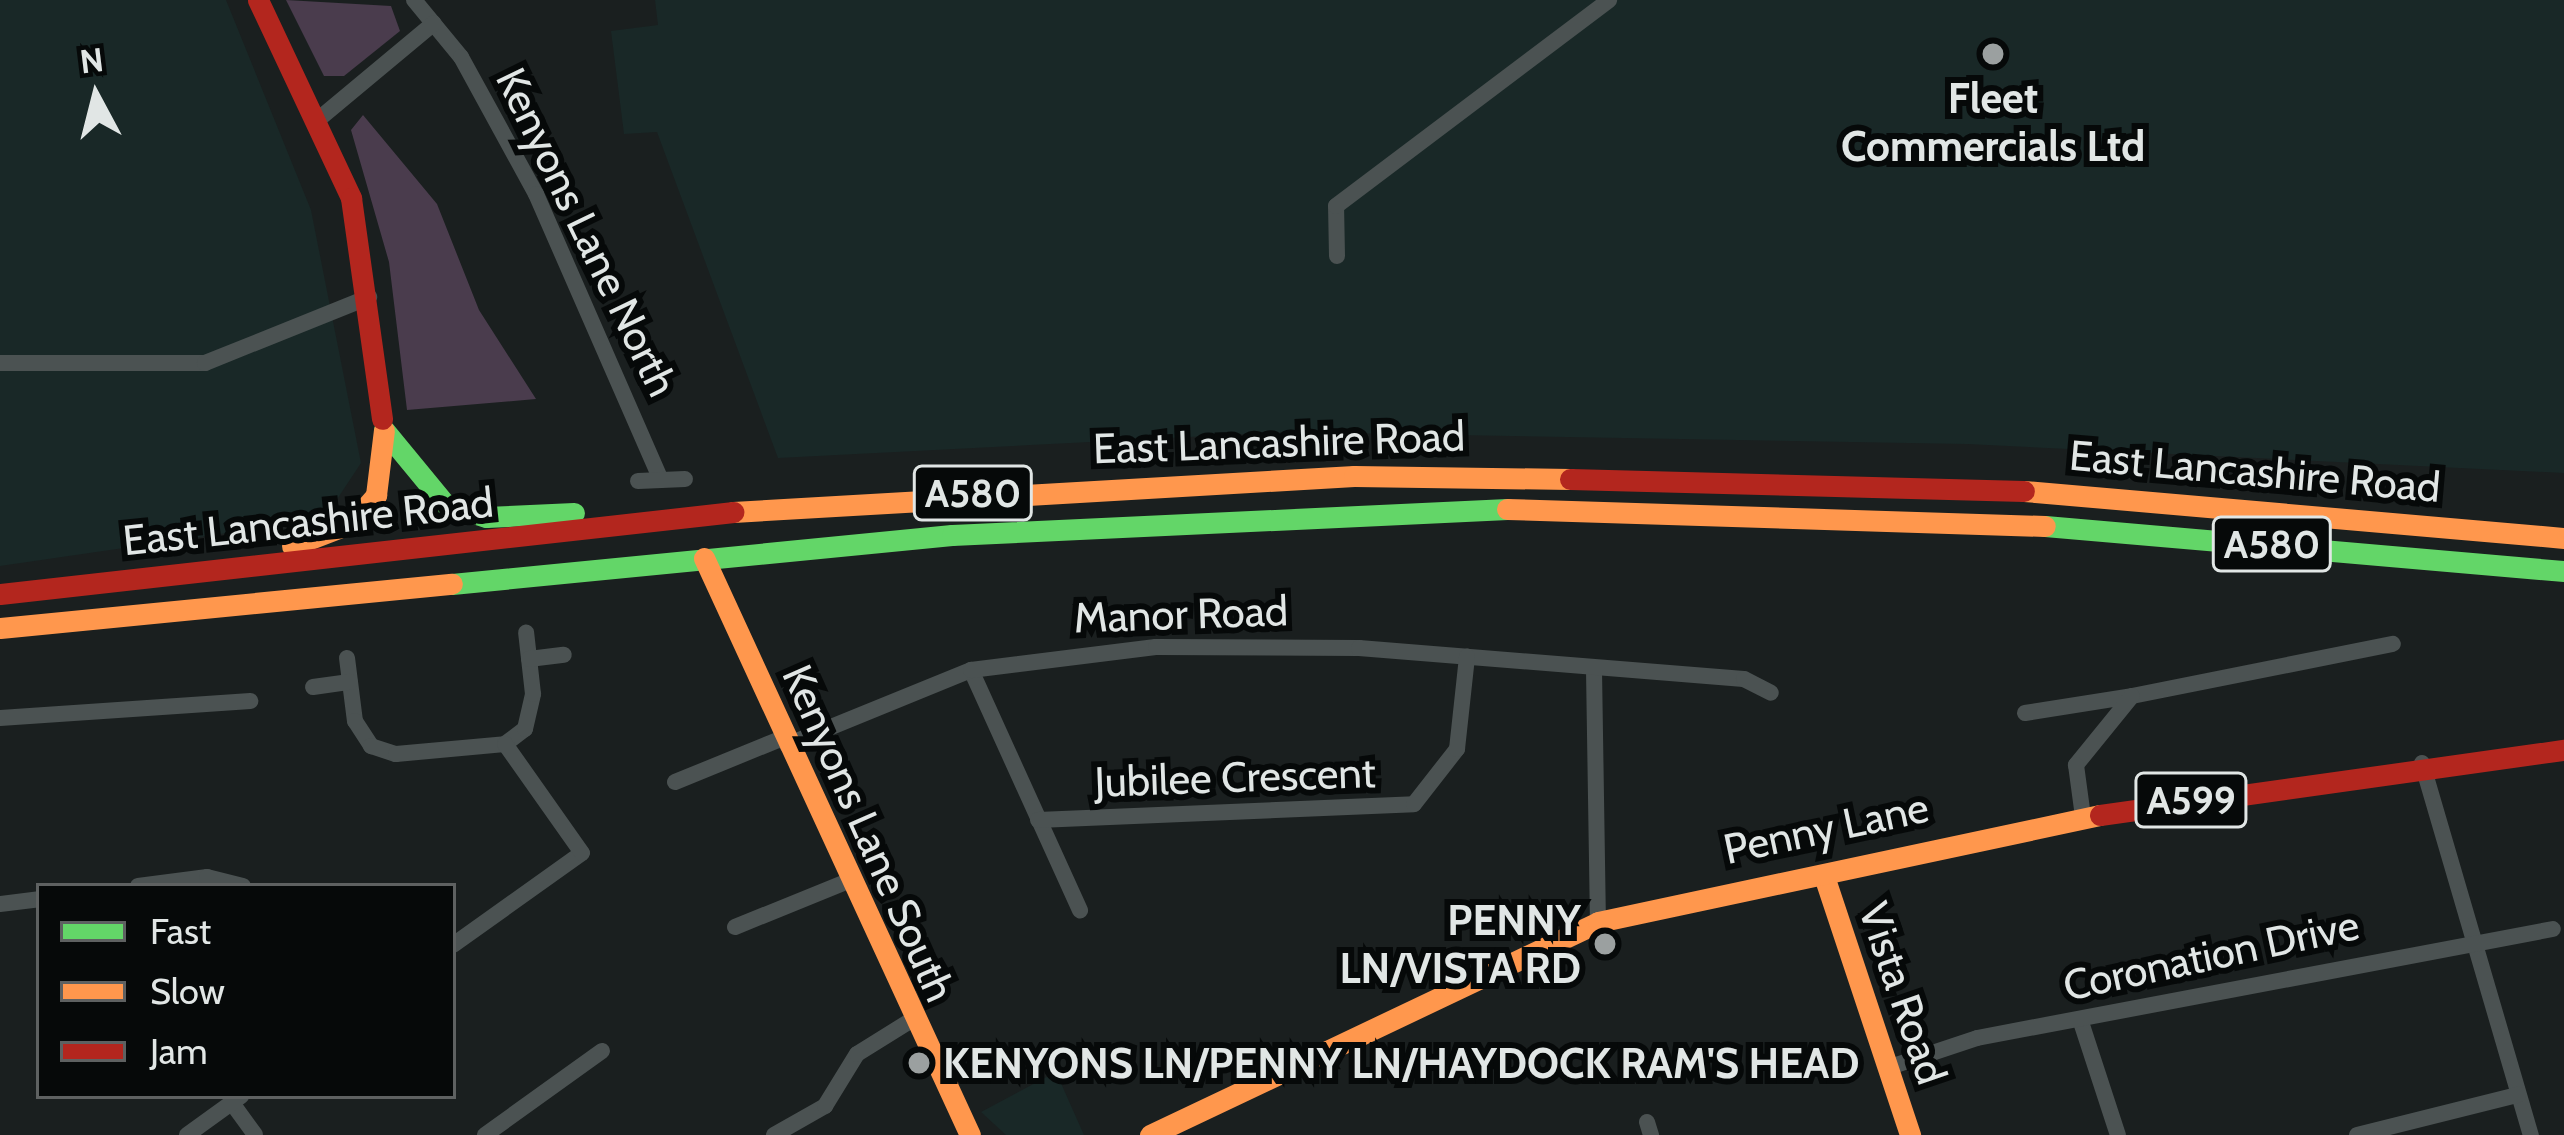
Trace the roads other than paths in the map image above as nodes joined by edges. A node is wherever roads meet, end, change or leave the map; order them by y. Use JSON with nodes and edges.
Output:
{"nodes":[{"id":1,"x":258,"y":0,"type":"edge"},
{"id":2,"x":413,"y":0,"type":"edge"},
{"id":3,"x":1609,"y":0,"type":"edge"},
{"id":4,"x":434,"y":23,"type":"junction"},
{"id":5,"x":320,"y":118,"type":"junction"},
{"id":6,"x":1336,"y":256,"type":"dead end"},
{"id":7,"x":369,"y":297,"type":"junction"},
{"id":8,"x":0,"y":363,"type":"edge"},
{"id":9,"x":383,"y":425,"type":"junction"},
{"id":10,"x":685,"y":479,"type":"dead end"},
{"id":11,"x":661,"y":480,"type":"junction"},
{"id":12,"x":638,"y":481,"type":"dead end"},
{"id":13,"x":781,"y":507,"type":"junction"},
{"id":14,"x":2564,"y":538,"type":"edge"},
{"id":15,"x":704,"y":559,"type":"junction"},
{"id":16,"x":2564,"y":571,"type":"edge"},
{"id":17,"x":68,"y":586,"type":"junction"},
{"id":18,"x":0,"y":594,"type":"edge"},
{"id":19,"x":0,"y":628,"type":"edge"},
{"id":20,"x":526,"y":632,"type":"dead end"},
{"id":21,"x":2393,"y":644,"type":"dead end"},
{"id":22,"x":564,"y":656,"type":"dead end"},
{"id":23,"x":1467,"y":657,"type":"junction"},
{"id":24,"x":347,"y":658,"type":"dead end"},
{"id":25,"x":529,"y":659,"type":"junction"},
{"id":26,"x":971,"y":670,"type":"junction"},
{"id":27,"x":1594,"y":670,"type":"junction"},
{"id":28,"x":350,"y":682,"type":"junction"},
{"id":29,"x":313,"y":687,"type":"dead end"},
{"id":30,"x":1771,"y":693,"type":"dead end"},
{"id":31,"x":2132,"y":696,"type":"junction"},
{"id":32,"x":250,"y":701,"type":"dead end"},
{"id":33,"x":2025,"y":713,"type":"dead end"},
{"id":34,"x":0,"y":718,"type":"edge"},
{"id":35,"x":785,"y":742,"type":"junction"},
{"id":36,"x":505,"y":744,"type":"junction"},
{"id":37,"x":2564,"y":750,"type":"edge"},
{"id":38,"x":2422,"y":762,"type":"junction"},
{"id":39,"x":675,"y":782,"type":"dead end"},
{"id":40,"x":2083,"y":817,"type":"junction"},
{"id":41,"x":1038,"y":820,"type":"junction"},
{"id":42,"x":1824,"y":876,"type":"junction"},
{"id":43,"x":847,"y":882,"type":"junction"},
{"id":44,"x":161,"y":883,"type":"edge"},
{"id":45,"x":231,"y":883,"type":"edge"},
{"id":46,"x":36,"y":899,"type":"edge"},
{"id":47,"x":0,"y":904,"type":"edge"},
{"id":48,"x":1080,"y":910,"type":"dead end"},
{"id":49,"x":1598,"y":922,"type":"junction"},
{"id":50,"x":735,"y":927,"type":"dead end"},
{"id":51,"x":2553,"y":929,"type":"dead end"},
{"id":52,"x":2467,"y":939,"type":"junction"},
{"id":53,"x":456,"y":943,"type":"edge"},
{"id":54,"x":2080,"y":1019,"type":"junction"},
{"id":55,"x":910,"y":1021,"type":"junction"},
{"id":56,"x":602,"y":1051,"type":"dead end"},
{"id":57,"x":1887,"y":1068,"type":"junction"},
{"id":58,"x":2518,"y":1095,"type":"junction"},
{"id":59,"x":236,"y":1099,"type":"edge"},
{"id":60,"x":187,"y":1135,"type":"edge"},
{"id":61,"x":255,"y":1135,"type":"edge"},
{"id":62,"x":485,"y":1135,"type":"edge"},
{"id":63,"x":774,"y":1135,"type":"edge"},
{"id":64,"x":970,"y":1135,"type":"edge"},
{"id":65,"x":1150,"y":1135,"type":"edge"},
{"id":66,"x":1910,"y":1135,"type":"edge"},
{"id":67,"x":2117,"y":1135,"type":"edge"},
{"id":68,"x":2357,"y":1135,"type":"edge"},
{"id":69,"x":2531,"y":1135,"type":"edge"}],
"edges":[{"from":1,"to":5,"type":"main road"},
{"from":2,"to":4,"type":"street","name":"Kenyons Lane North"},
{"from":3,"to":6,"type":"street"},
{"from":4,"to":5,"type":"street"},
{"from":4,"to":11,"type":"street","name":"Kenyons Lane North"},
{"from":5,"to":7,"type":"main road"},
{"from":7,"to":8,"type":"street"},
{"from":7,"to":9,"type":"main road"},
{"from":9,"to":13,"type":"main road"},
{"from":9,"to":17,"type":"main road"},
{"from":10,"to":11,"type":"street"},
{"from":11,"to":12,"type":"street"},
{"from":13,"to":14,"type":"main road","name":"East Lancashire Road","number":"A580"},
{"from":13,"to":17,"type":"main road","name":"East Lancashire Road","number":"A580"},
{"from":15,"to":16,"type":"main road","name":"East Lancashire Road","number":"A580"},
{"from":15,"to":19,"type":"main road","name":"East Lancashire Road","number":"A580"},
{"from":15,"to":35,"type":"main road","name":"Kenyons Lane South"},
{"from":17,"to":18,"type":"main road","name":"East Lancashire Road","number":"A580"},
{"from":20,"to":25,"type":"street"},
{"from":21,"to":31,"type":"street"},
{"from":22,"to":25,"type":"street"},
{"from":23,"to":26,"type":"street","name":"Manor Road"},
{"from":23,"to":27,"type":"street","name":"Manor Road"},
{"from":23,"to":41,"type":"street","name":"Jubilee Crescent"},
{"from":24,"to":28,"type":"street"},
{"from":25,"to":36,"type":"street"},
{"from":26,"to":35,"type":"street","name":"Manor Road"},
{"from":26,"to":41,"type":"street"},
{"from":27,"to":30,"type":"street","name":"Manor Road"},
{"from":27,"to":49,"type":"street"},
{"from":28,"to":29,"type":"street"},
{"from":28,"to":36,"type":"street"},
{"from":31,"to":33,"type":"street"},
{"from":31,"to":40,"type":"street"},
{"from":32,"to":34,"type":"street"},
{"from":35,"to":39,"type":"street","name":"Manor Road"},
{"from":35,"to":43,"type":"main road","name":"Kenyons Lane South"},
{"from":36,"to":53,"type":"street"},
{"from":37,"to":38,"type":"main road","name":"Penny Lane","number":"A599"},
{"from":38,"to":40,"type":"main road","name":"Penny Lane","number":"A599"},
{"from":38,"to":52,"type":"street"},
{"from":40,"to":42,"type":"main road","name":"Penny Lane","number":"A599"},
{"from":41,"to":48,"type":"street"},
{"from":42,"to":49,"type":"main road","name":"Penny Lane","number":"A599"},
{"from":42,"to":57,"type":"main road","name":"Vista Road"},
{"from":43,"to":50,"type":"street"},
{"from":43,"to":55,"type":"main road","name":"Kenyons Lane South"},
{"from":44,"to":45,"type":"street"},
{"from":46,"to":47,"type":"street"},
{"from":49,"to":65,"type":"main road","name":"Penny Lane","number":"A599"},
{"from":51,"to":52,"type":"street","name":"Coronation Drive"},
{"from":52,"to":54,"type":"street","name":"Coronation Drive"},
{"from":52,"to":58,"type":"street"},
{"from":54,"to":57,"type":"street","name":"Coronation Drive"},
{"from":54,"to":67,"type":"street"},
{"from":55,"to":63,"type":"street"},
{"from":55,"to":64,"type":"main road","name":"Kenyons Lane South"},
{"from":56,"to":62,"type":"street"},
{"from":57,"to":66,"type":"main road","name":"Vista Road"},
{"from":58,"to":68,"type":"street"},
{"from":58,"to":69,"type":"street"},
{"from":59,"to":60,"type":"street"},
{"from":59,"to":61,"type":"street"}]}
